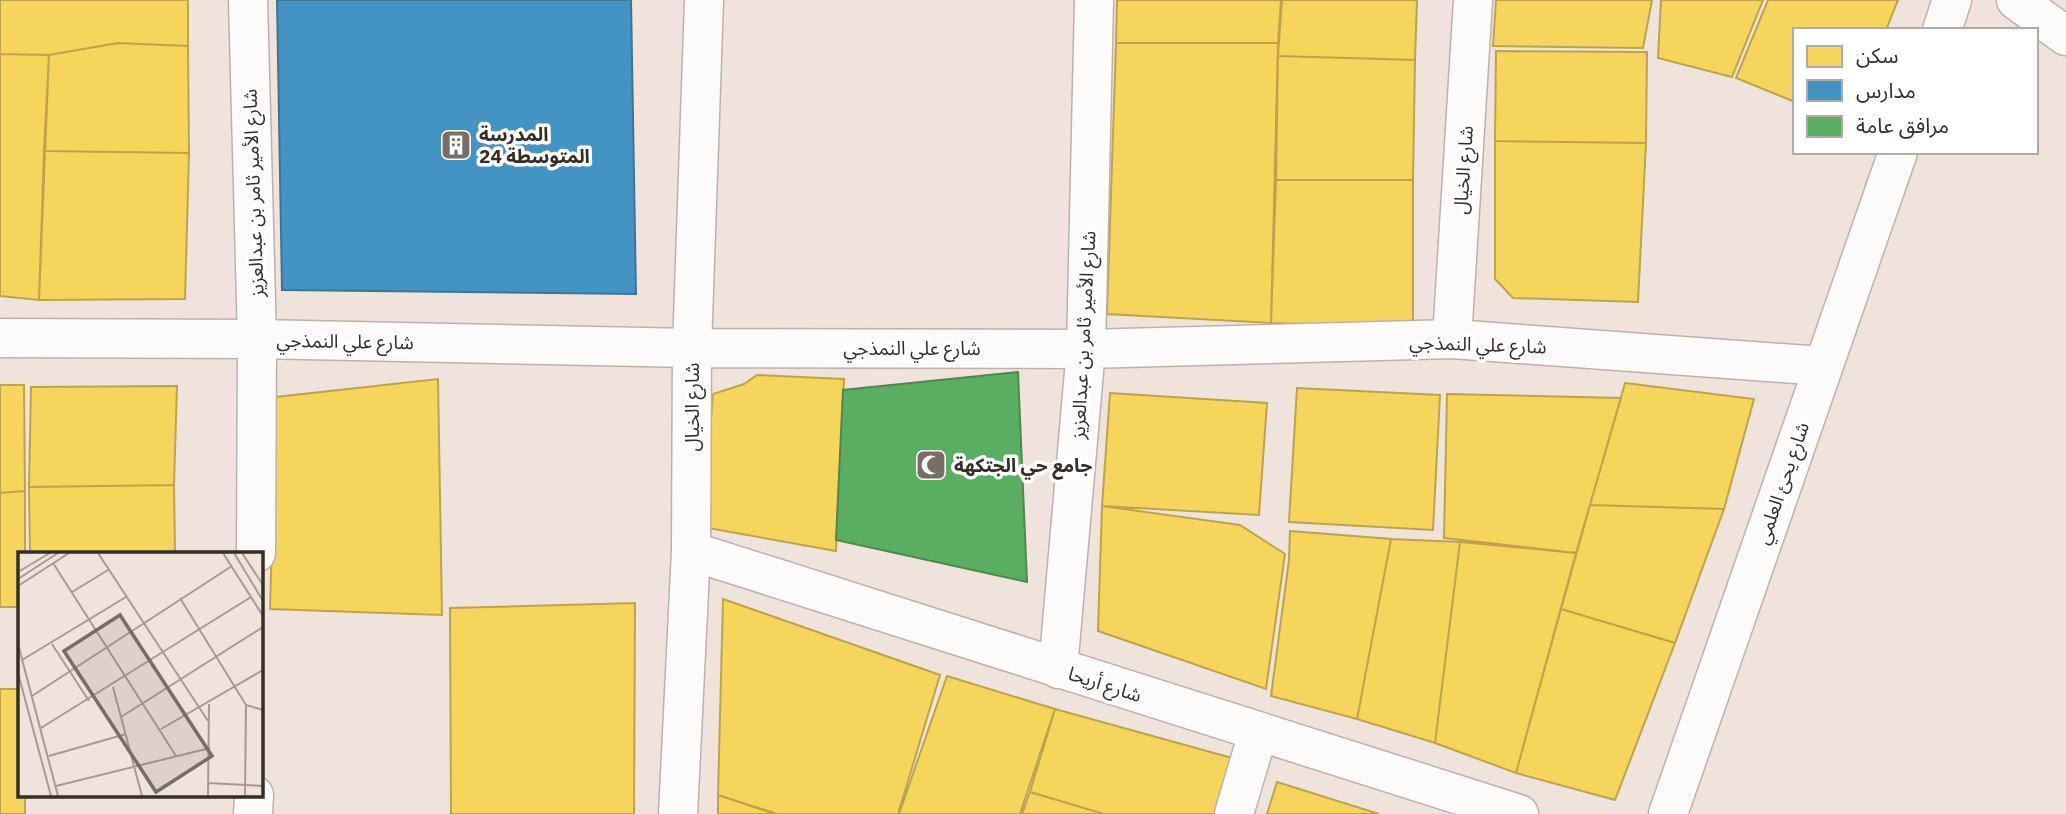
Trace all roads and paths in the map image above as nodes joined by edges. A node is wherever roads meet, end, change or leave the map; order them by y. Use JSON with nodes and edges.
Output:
{"nodes":[{"id":1,"x":248,"y":0,"type":"edge"},
{"id":2,"x":704,"y":0,"type":"edge"},
{"id":3,"x":1094,"y":0,"type":"edge"},
{"id":4,"x":1473,"y":0,"type":"edge"},
{"id":5,"x":1952,"y":0,"type":"edge"},
{"id":6,"x":2016,"y":0,"type":"edge"},
{"id":7,"x":1943,"y":28,"type":"edge"},
{"id":8,"x":2066,"y":36,"type":"edge"},
{"id":9,"x":1897,"y":154,"type":"edge"},
{"id":10,"x":0,"y":338,"type":"edge"},
{"id":11,"x":257,"y":339,"type":"junction"},
{"id":12,"x":1452,"y":339,"type":"junction"},
{"id":13,"x":692,"y":348,"type":"junction"},
{"id":14,"x":1086,"y":349,"type":"junction"},
{"id":15,"x":1822,"y":366,"type":"junction"},
{"id":16,"x":691,"y":551,"type":"junction"},
{"id":17,"x":256,"y":552,"type":"edge"},
{"id":18,"x":1058,"y":669,"type":"junction"},
{"id":19,"x":1258,"y":733,"type":"junction"},
{"id":20,"x":254,"y":796,"type":"edge"},
{"id":21,"x":253,"y":814,"type":"edge"},
{"id":22,"x":678,"y":814,"type":"edge"},
{"id":23,"x":1234,"y":814,"type":"edge"},
{"id":24,"x":1519,"y":814,"type":"edge"},
{"id":25,"x":1668,"y":814,"type":"edge"}],
"edges":[{"from":1,"to":11,"type":"street","name":"شارع الأمير ثامر بن عبدالعزيز"},
{"from":2,"to":13,"type":"street","name":"شارع الخيال"},
{"from":3,"to":14,"type":"street","name":"شارع الأمير ثامر بن عبدالعزيز"},
{"from":4,"to":12,"type":"street","name":"شارع الخيال"},
{"from":5,"to":7,"type":"street"},
{"from":6,"to":8,"type":"street"},
{"from":9,"to":15,"type":"street","name":"شارع يحئ العلمي"},
{"from":10,"to":11,"type":"street","name":"شارع علي النمذجي"},
{"from":11,"to":13,"type":"street","name":"شارع علي النمذجي"},
{"from":11,"to":17,"type":"street","name":"شارع الأمير ثامر بن عبدالعزيز"},
{"from":12,"to":14,"type":"street","name":"شارع علي النمذجي"},
{"from":12,"to":15,"type":"street","name":"شارع علي النمذجي"},
{"from":13,"to":14,"type":"street","name":"شارع علي النمذجي"},
{"from":13,"to":16,"type":"street","name":"شارع الخيال"},
{"from":14,"to":18,"type":"street","name":"شارع الأمير ثامر بن عبدالعزيز"},
{"from":15,"to":25,"type":"street","name":"شارع يحئ العلمي"},
{"from":16,"to":18,"type":"street","name":"شارع أريحا"},
{"from":16,"to":22,"type":"street","name":"شارع الخيال"},
{"from":18,"to":19,"type":"street","name":"شارع أريحا"},
{"from":19,"to":23,"type":"street"},
{"from":19,"to":24,"type":"street","name":"شارع أريحا"},
{"from":20,"to":21,"type":"street"}]}
